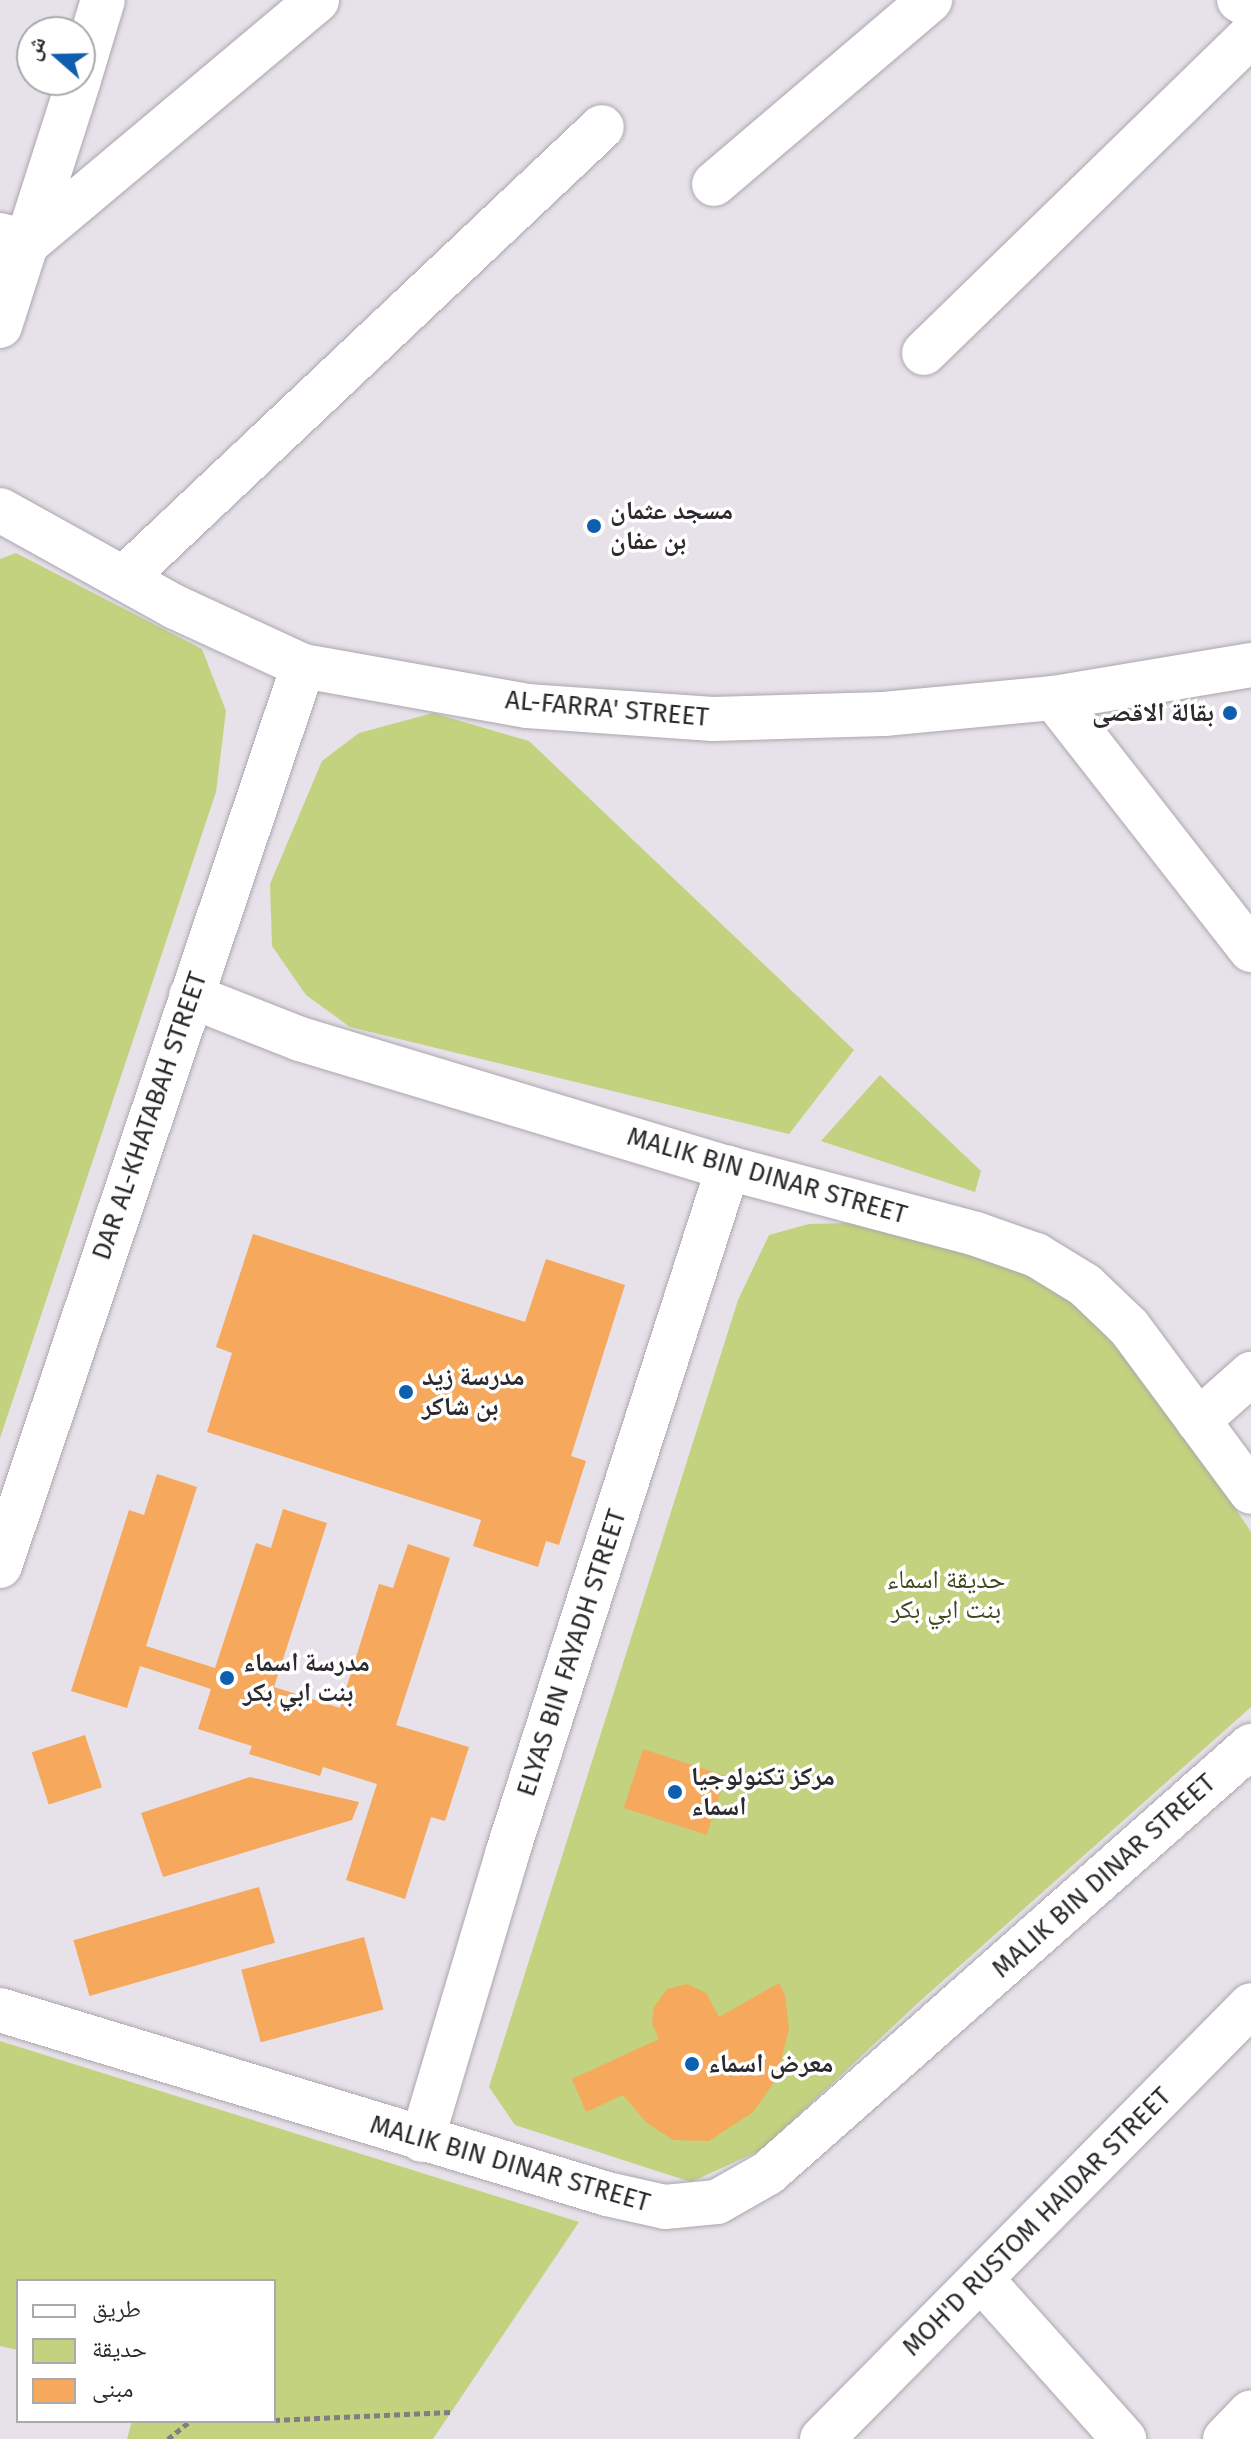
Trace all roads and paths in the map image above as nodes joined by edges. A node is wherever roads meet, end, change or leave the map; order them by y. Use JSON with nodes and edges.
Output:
{"nodes":[{"id":1,"x":103,"y":0,"type":"edge"},
{"id":2,"x":317,"y":0,"type":"edge"},
{"id":3,"x":930,"y":0,"type":"edge"},
{"id":4,"x":1239,"y":0,"type":"edge"},
{"id":5,"x":1251,"y":7,"type":"edge"},
{"id":6,"x":96,"y":23,"type":"edge"},
{"id":7,"x":1251,"y":35,"type":"edge"},
{"id":8,"x":72,"y":96,"type":"edge"},
{"id":9,"x":602,"y":127,"type":"dead end"},
{"id":10,"x":714,"y":184,"type":"dead end"},
{"id":11,"x":14,"y":238,"type":"edge"},
{"id":12,"x":0,"y":326,"type":"edge"},
{"id":13,"x":924,"y":353,"type":"dead end"},
{"id":14,"x":0,"y":510,"type":"edge"},
{"id":15,"x":124,"y":578,"type":"junction"},
{"id":16,"x":1251,"y":665,"type":"edge"},
{"id":17,"x":303,"y":666,"type":"junction"},
{"id":18,"x":1054,"y":698,"type":"junction"},
{"id":19,"x":1251,"y":950,"type":"edge"},
{"id":20,"x":191,"y":996,"type":"junction"},
{"id":21,"x":728,"y":1168,"type":"junction"},
{"id":22,"x":1251,"y":1374,"type":"edge"},
{"id":23,"x":1198,"y":1421,"type":"junction"},
{"id":24,"x":1251,"y":1492,"type":"edge"},
{"id":25,"x":0,"y":1566,"type":"edge"},
{"id":26,"x":1251,"y":1746,"type":"edge"},
{"id":27,"x":1251,"y":2005,"type":"edge"},
{"id":28,"x":0,"y":2010,"type":"edge"},
{"id":29,"x":422,"y":2140,"type":"junction"},
{"id":30,"x":981,"y":2279,"type":"junction"},
{"id":31,"x":451,"y":2412,"type":"dead end"},
{"id":32,"x":1251,"y":2412,"type":"edge"},
{"id":33,"x":276,"y":2420,"type":"edge"},
{"id":34,"x":188,"y":2423,"type":"edge"},
{"id":35,"x":168,"y":2439,"type":"edge"},
{"id":36,"x":822,"y":2439,"type":"edge"},
{"id":37,"x":1124,"y":2439,"type":"edge"},
{"id":38,"x":1225,"y":2439,"type":"edge"}],
"edges":[{"from":1,"to":6,"type":"street"},
{"from":2,"to":11,"type":"street"},
{"from":3,"to":10,"type":"street"},
{"from":4,"to":5,"type":"street"},
{"from":7,"to":13,"type":"street"},
{"from":8,"to":11,"type":"street"},
{"from":9,"to":15,"type":"street"},
{"from":11,"to":12,"type":"street"},
{"from":14,"to":15,"type":"street","name":"AL-FARRA' STREET"},
{"from":15,"to":17,"type":"street","name":"AL-FARRA' STREET"},
{"from":16,"to":18,"type":"street","name":"AL-FARRA' STREET"},
{"from":17,"to":18,"type":"street","name":"AL-FARRA' STREET"},
{"from":17,"to":20,"type":"street","name":"DAR AL-KHATABAH STREET"},
{"from":18,"to":19,"type":"street"},
{"from":20,"to":21,"type":"street","name":"MALIK BIN DINAR STREET"},
{"from":20,"to":25,"type":"street","name":"DAR AL-KHATABAH STREET"},
{"from":21,"to":23,"type":"street","name":"MALIK BIN DINAR STREET"},
{"from":21,"to":29,"type":"street","name":"ELYAS BIN FAYADH STREET"},
{"from":22,"to":23,"type":"street"},
{"from":23,"to":24,"type":"street","name":"MALIK BIN DINAR STREET"},
{"from":26,"to":29,"type":"street","name":"MALIK BIN DINAR STREET"},
{"from":27,"to":30,"type":"street","name":"MOH'D RUSTOM HAIDAR STREET"},
{"from":28,"to":29,"type":"street","name":"MALIK BIN DINAR STREET"},
{"from":30,"to":36,"type":"street","name":"MOH'D RUSTOM HAIDAR STREET"},
{"from":30,"to":37,"type":"street"},
{"from":31,"to":33,"type":"path"},
{"from":32,"to":38,"type":"street"},
{"from":34,"to":35,"type":"path"}]}
